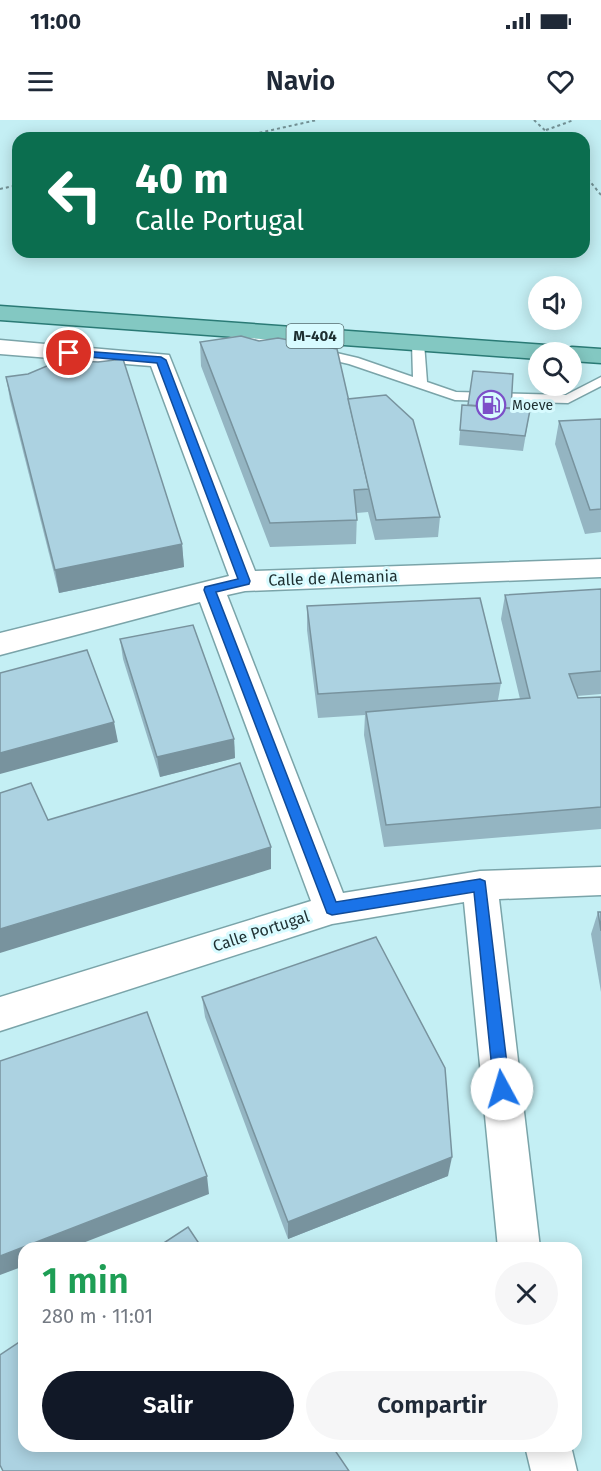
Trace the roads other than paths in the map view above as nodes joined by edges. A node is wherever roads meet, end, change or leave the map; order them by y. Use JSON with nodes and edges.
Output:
{"nodes":[{"id":1,"x":0,"y":314,"type":"edge"},
{"id":2,"x":211,"y":328,"type":"junction"},
{"id":3,"x":418,"y":344,"type":"junction"},
{"id":4,"x":0,"y":347,"type":"edge"},
{"id":5,"x":528,"y":351,"type":"edge"},
{"id":6,"x":582,"y":355,"type":"edge"},
{"id":7,"x":601,"y":356,"type":"edge"},
{"id":8,"x":601,"y":381,"type":"edge"},
{"id":9,"x":420,"y":385,"type":"junction"},
{"id":10,"x":582,"y":387,"type":"edge"},
{"id":11,"x":528,"y":393,"type":"edge"},
{"id":12,"x":601,"y":568,"type":"edge"},
{"id":13,"x":244,"y":581,"type":"junction"},
{"id":14,"x":210,"y":590,"type":"junction"},
{"id":15,"x":0,"y":644,"type":"edge"},
{"id":16,"x":601,"y":881,"type":"edge"},
{"id":17,"x":480,"y":885,"type":"junction"},
{"id":18,"x":332,"y":909,"type":"junction"},
{"id":19,"x":0,"y":1014,"type":"edge"},
{"id":20,"x":518,"y":1242,"type":"edge"},
{"id":21,"x":549,"y":1452,"type":"edge"},
{"id":22,"x":554,"y":1471,"type":"edge"}],
"edges":[{"from":1,"to":2,"type":"main road","number":"M-404"},
{"from":2,"to":3,"type":"main road","number":"M-404"},
{"from":2,"to":9,"type":"lane"},
{"from":3,"to":5,"type":"main road","number":"M-404"},
{"from":3,"to":9,"type":"lane"},
{"from":4,"to":13,"type":"street"},
{"from":6,"to":7,"type":"main road"},
{"from":8,"to":10,"type":"lane"},
{"from":9,"to":11,"type":"lane"},
{"from":12,"to":13,"type":"street","name":"Calle de Alemania"},
{"from":13,"to":14,"type":"street","name":"Calle de Alemania"},
{"from":14,"to":15,"type":"street","name":"Calle de Alemania"},
{"from":14,"to":18,"type":"street"},
{"from":16,"to":17,"type":"street","name":"Calle Portugal"},
{"from":17,"to":18,"type":"street","name":"Calle Portugal"},
{"from":17,"to":20,"type":"street"},
{"from":18,"to":19,"type":"street","name":"Calle Portugal"},
{"from":21,"to":22,"type":"street"}]}
